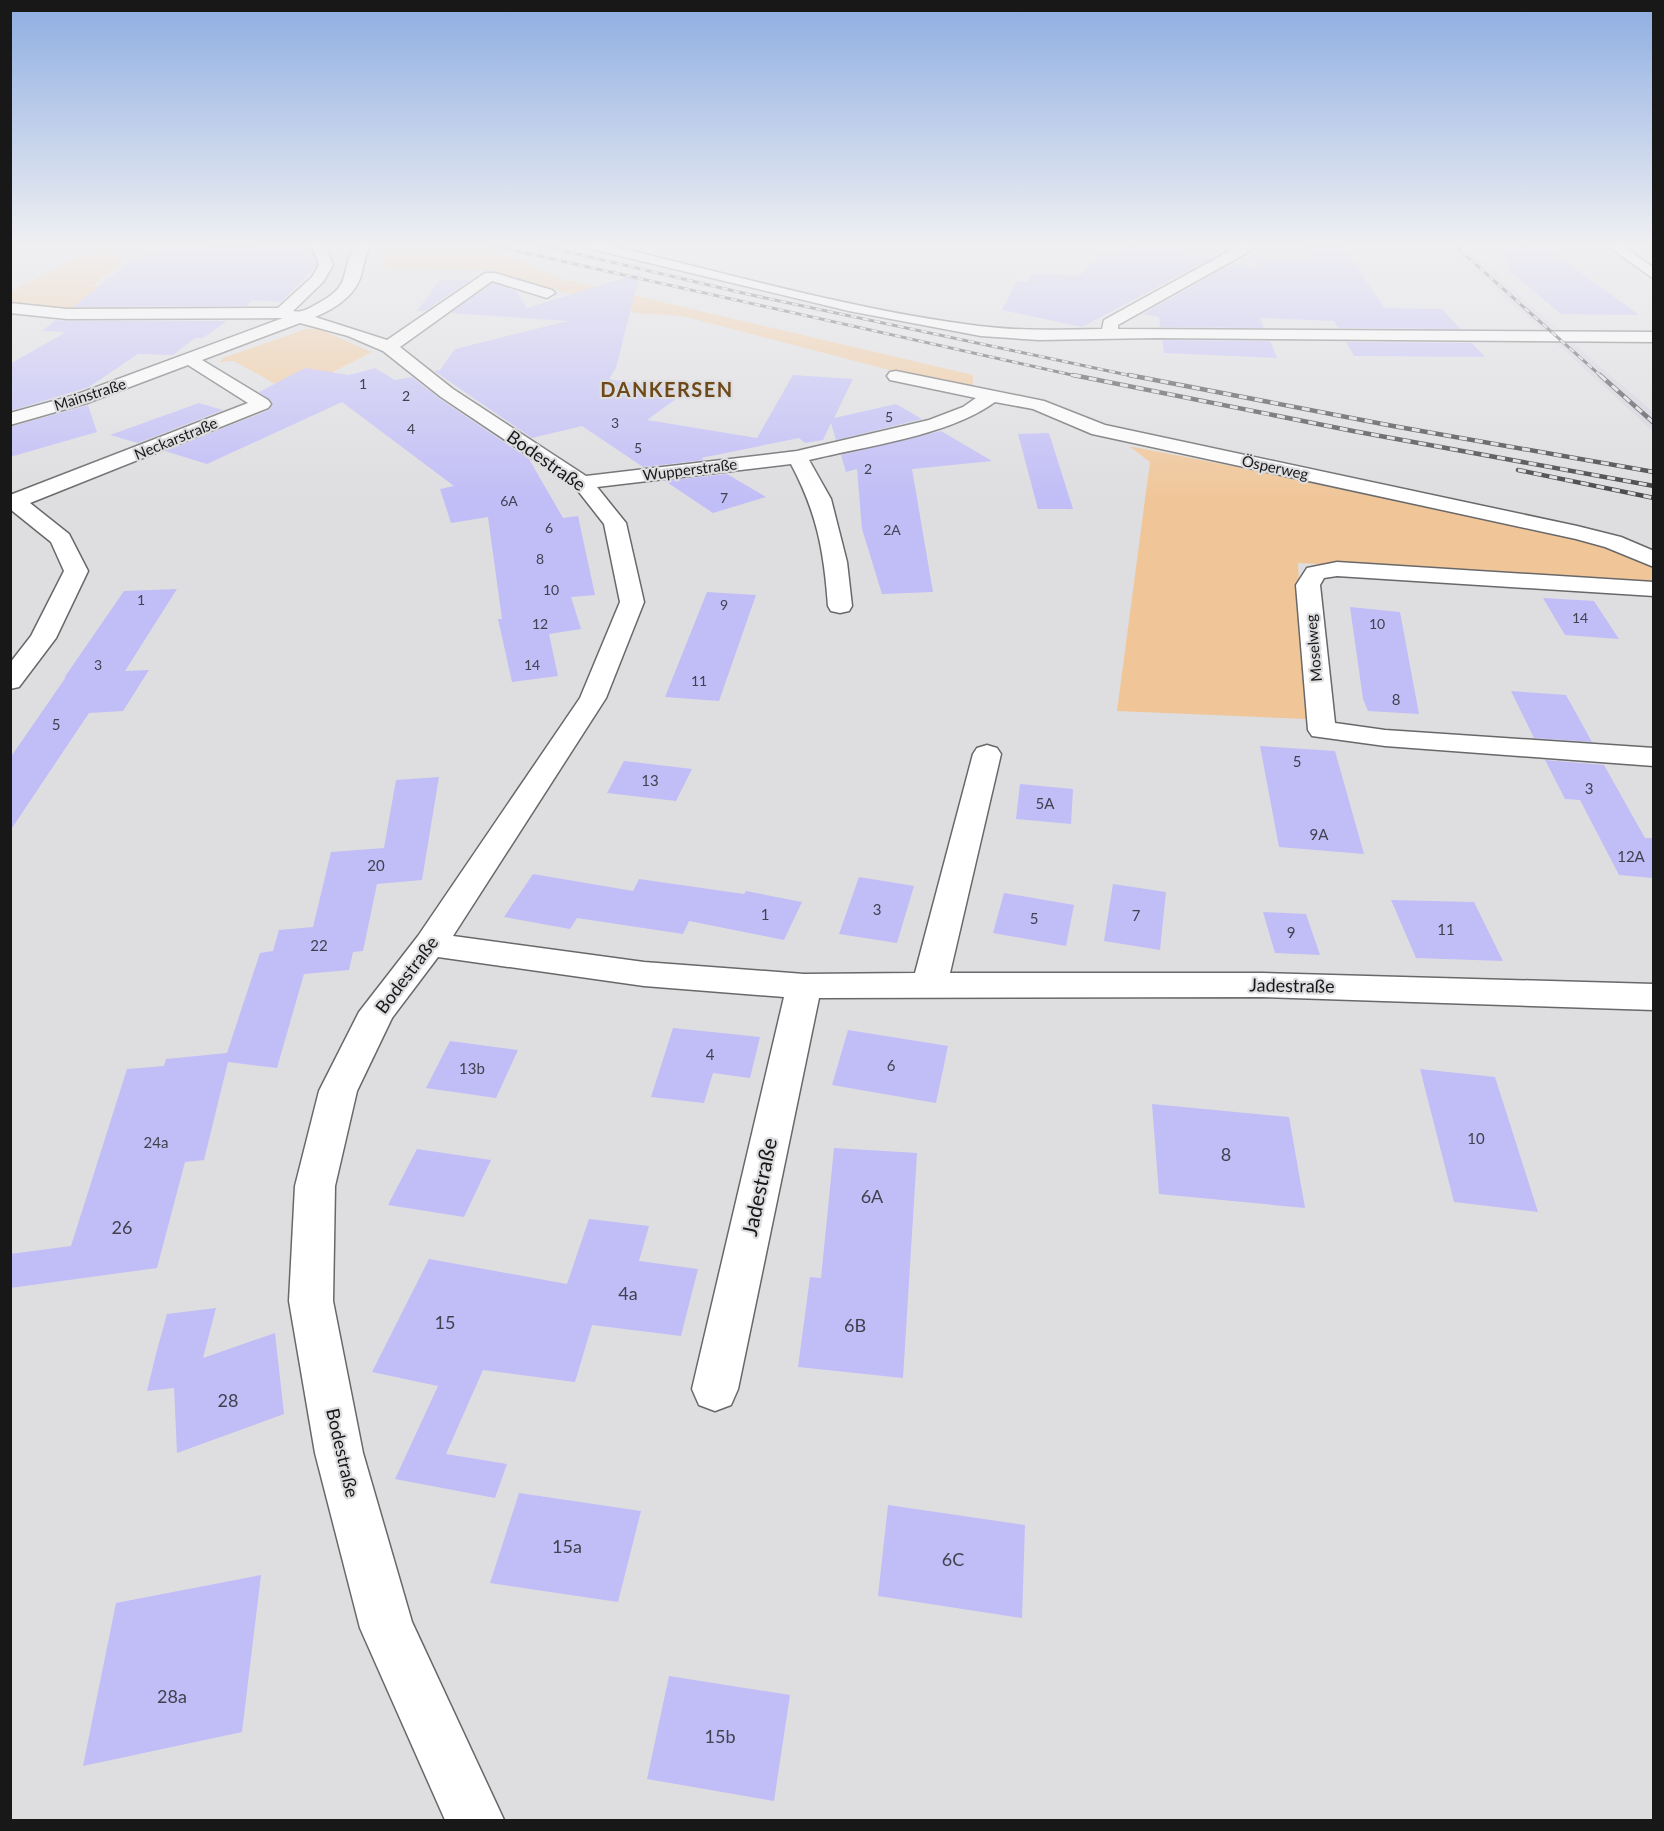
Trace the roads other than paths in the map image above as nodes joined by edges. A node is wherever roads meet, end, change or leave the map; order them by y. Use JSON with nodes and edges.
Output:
{"nodes":[{"id":1,"x":271,"y":329,"type":"edge"},
{"id":2,"x":339,"y":329,"type":"edge"},
{"id":3,"x":414,"y":329,"type":"edge"},
{"id":4,"x":987,"y":329,"type":"edge"},
{"id":5,"x":1110,"y":329,"type":"edge"},
{"id":6,"x":1110,"y":334,"type":"junction"},
{"id":7,"x":1653,"y":338,"type":"edge"},
{"id":8,"x":389,"y":347,"type":"junction"},
{"id":9,"x":191,"y":360,"type":"junction"},
{"id":10,"x":896,"y":376,"type":"dead end"},
{"id":11,"x":992,"y":395,"type":"junction"},
{"id":12,"x":10,"y":419,"type":"edge"},
{"id":13,"x":798,"y":457,"type":"junction"},
{"id":14,"x":582,"y":483,"type":"junction"},
{"id":15,"x":13,"y":502,"type":"edge"},
{"id":16,"x":1653,"y":560,"type":"edge"},
{"id":17,"x":1653,"y":589,"type":"edge"},
{"id":18,"x":840,"y":606,"type":"dead end"},
{"id":19,"x":10,"y":681,"type":"edge"},
{"id":20,"x":987,"y":754,"type":"dead end"},
{"id":21,"x":1653,"y":757,"type":"edge"},
{"id":22,"x":430,"y":944,"type":"junction"},
{"id":23,"x":804,"y":986,"type":"junction"},
{"id":24,"x":929,"y":986,"type":"junction"},
{"id":25,"x":1653,"y":997,"type":"edge"},
{"id":26,"x":715,"y":1389,"type":"dead end"},
{"id":27,"x":475,"y":1821,"type":"edge"}],
"edges":[{"from":1,"to":9,"type":"street","name":"Mainstraße"},
{"from":2,"to":8,"type":"street","name":"Bodestraße"},
{"from":3,"to":8,"type":"street"},
{"from":4,"to":6,"type":"street"},
{"from":5,"to":6,"type":"street"},
{"from":6,"to":7,"type":"street"},
{"from":8,"to":14,"type":"street","name":"Bodestraße"},
{"from":9,"to":12,"type":"street","name":"Mainstraße"},
{"from":9,"to":15,"type":"street","name":"Neckarstraße"},
{"from":10,"to":11,"type":"street","name":"Ösperweg"},
{"from":11,"to":13,"type":"street","name":"Wupperstraße"},
{"from":11,"to":16,"type":"street","name":"Ösperweg"},
{"from":13,"to":14,"type":"street","name":"Wupperstraße"},
{"from":13,"to":18,"type":"street"},
{"from":14,"to":22,"type":"street","name":"Bodestraße"},
{"from":15,"to":19,"type":"street"},
{"from":17,"to":21,"type":"street","name":"Moselweg"},
{"from":20,"to":24,"type":"street"},
{"from":22,"to":23,"type":"street","name":"Jadestraße"},
{"from":22,"to":27,"type":"street","name":"Bodestraße"},
{"from":23,"to":24,"type":"street","name":"Jadestraße"},
{"from":23,"to":26,"type":"street","name":"Jadestraße"},
{"from":24,"to":25,"type":"street","name":"Jadestraße"}]}
